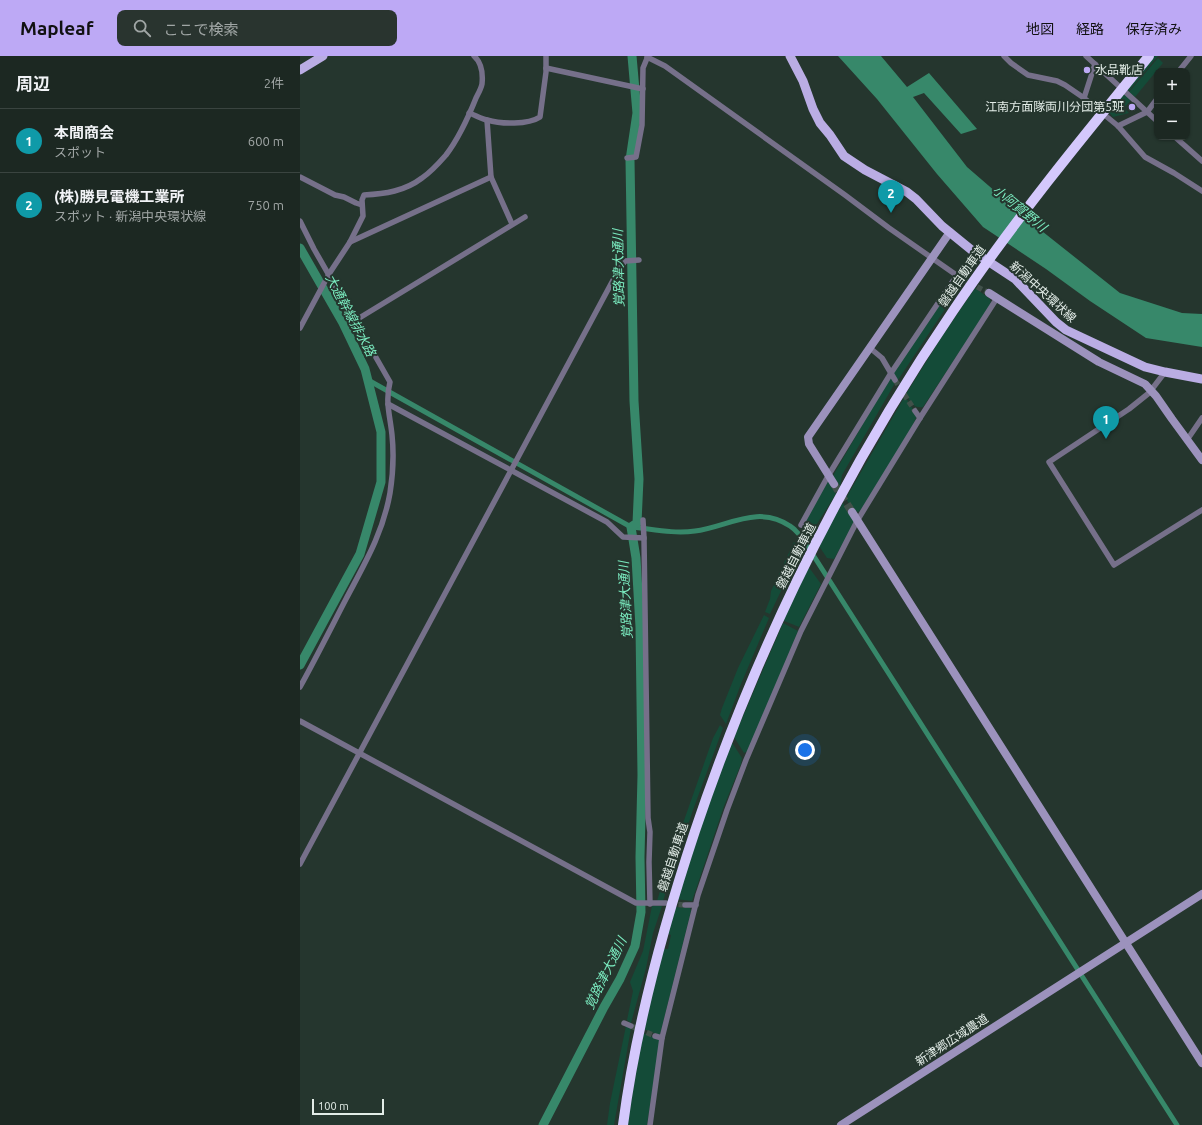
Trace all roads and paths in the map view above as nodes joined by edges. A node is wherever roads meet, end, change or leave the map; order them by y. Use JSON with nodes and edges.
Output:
{"nodes":[{"id":1,"x":323,"y":56,"type":"edge"},
{"id":2,"x":474,"y":56,"type":"edge"},
{"id":3,"x":546,"y":56,"type":"edge"},
{"id":4,"x":790,"y":56,"type":"edge"},
{"id":5,"x":1004,"y":56,"type":"edge"},
{"id":6,"x":1086,"y":56,"type":"edge"},
{"id":7,"x":1149,"y":56,"type":"edge"},
{"id":8,"x":1191,"y":56,"type":"edge"},
{"id":9,"x":648,"y":57,"type":"edge"},
{"id":10,"x":1095,"y":64,"type":"junction"},
{"id":11,"x":546,"y":68,"type":"junction"},
{"id":12,"x":1181,"y":68,"type":"edge"},
{"id":13,"x":300,"y":70,"type":"edge"},
{"id":14,"x":642,"y":88,"type":"junction"},
{"id":15,"x":1084,"y":98,"type":"junction"},
{"id":16,"x":1154,"y":103,"type":"edge"},
{"id":17,"x":1147,"y":112,"type":"junction"},
{"id":18,"x":469,"y":113,"type":"junction"},
{"id":19,"x":1154,"y":118,"type":"edge"},
{"id":20,"x":487,"y":120,"type":"junction"},
{"id":21,"x":1118,"y":126,"type":"junction"},
{"id":22,"x":1178,"y":140,"type":"edge"},
{"id":23,"x":627,"y":158,"type":"dead end"},
{"id":24,"x":1202,"y":162,"type":"edge"},
{"id":25,"x":300,"y":177,"type":"edge"},
{"id":26,"x":491,"y":177,"type":"junction"},
{"id":27,"x":1202,"y":191,"type":"edge"},
{"id":28,"x":362,"y":205,"type":"junction"},
{"id":29,"x":525,"y":217,"type":"dead end"},
{"id":30,"x":300,"y":221,"type":"edge"},
{"id":31,"x":512,"y":224,"type":"junction"},
{"id":32,"x":950,"y":232,"type":"junction"},
{"id":33,"x":350,"y":242,"type":"junction"},
{"id":34,"x":933,"y":258,"type":"junction"},
{"id":35,"x":637,"y":260,"type":"dead end"},
{"id":36,"x":328,"y":276,"type":"junction"},
{"id":37,"x":989,"y":293,"type":"tunnel mouth"},
{"id":38,"x":997,"y":298,"type":"junction"},
{"id":39,"x":356,"y":320,"type":"junction"},
{"id":40,"x":300,"y":328,"type":"edge"},
{"id":41,"x":870,"y":348,"type":"junction"},
{"id":42,"x":1165,"y":372,"type":"junction"},
{"id":43,"x":890,"y":373,"type":"junction"},
{"id":44,"x":1202,"y":379,"type":"edge"},
{"id":45,"x":895,"y":380,"type":"tunnel mouth"},
{"id":46,"x":1151,"y":389,"type":"junction"},
{"id":47,"x":388,"y":404,"type":"junction"},
{"id":48,"x":915,"y":411,"type":"tunnel mouth"},
{"id":49,"x":920,"y":418,"type":"junction"},
{"id":50,"x":1202,"y":418,"type":"edge"},
{"id":51,"x":1187,"y":440,"type":"junction"},
{"id":52,"x":1202,"y":460,"type":"edge"},
{"id":53,"x":513,"y":469,"type":"junction"},
{"id":54,"x":828,"y":476,"type":"junction"},
{"id":55,"x":834,"y":484,"type":"tunnel mouth"},
{"id":56,"x":1202,"y":510,"type":"edge"},
{"id":57,"x":852,"y":512,"type":"tunnel mouth"},
{"id":58,"x":643,"y":520,"type":"dead end"},
{"id":59,"x":857,"y":521,"type":"junction"},
{"id":60,"x":801,"y":525,"type":"dead end"},
{"id":61,"x":643,"y":536,"type":"junction"},
{"id":62,"x":300,"y":687,"type":"edge"},
{"id":63,"x":300,"y":721,"type":"edge"},
{"id":64,"x":359,"y":754,"type":"junction"},
{"id":65,"x":300,"y":864,"type":"edge"},
{"id":66,"x":1202,"y":894,"type":"edge"},
{"id":67,"x":649,"y":903,"type":"junction"},
{"id":68,"x":666,"y":903,"type":"tunnel mouth"},
{"id":69,"x":696,"y":904,"type":"junction"},
{"id":70,"x":685,"y":905,"type":"tunnel mouth"},
{"id":71,"x":1125,"y":942,"type":"junction"},
{"id":72,"x":624,"y":1023,"type":"dead end"},
{"id":73,"x":631,"y":1026,"type":"tunnel mouth"},
{"id":74,"x":655,"y":1036,"type":"tunnel mouth"},
{"id":75,"x":662,"y":1038,"type":"junction"},
{"id":76,"x":1202,"y":1063,"type":"edge"},
{"id":77,"x":623,"y":1125,"type":"edge"},
{"id":78,"x":650,"y":1125,"type":"edge"},
{"id":79,"x":840,"y":1125,"type":"edge"}],
"edges":[{"from":1,"to":13,"type":"main road"},
{"from":2,"to":18,"type":"street"},
{"from":3,"to":11,"type":"street"},
{"from":4,"to":32,"type":"main road","name":"新潟中央環状線"},
{"from":5,"to":15,"type":"street"},
{"from":6,"to":10,"type":"street"},
{"from":7,"to":77,"type":"highway","name":"磐越自動車道"},
{"from":8,"to":12,"type":"street"},
{"from":9,"to":14,"type":"street"},
{"from":9,"to":34,"type":"street"},
{"from":10,"to":15,"type":"street"},
{"from":10,"to":17,"type":"street"},
{"from":11,"to":14,"type":"street"},
{"from":11,"to":20,"type":"street"},
{"from":14,"to":23,"type":"street"},
{"from":15,"to":21,"type":"street"},
{"from":16,"to":17,"type":"street"},
{"from":17,"to":19,"type":"street"},
{"from":17,"to":21,"type":"street"},
{"from":18,"to":20,"type":"street"},
{"from":18,"to":28,"type":"street"},
{"from":20,"to":26,"type":"street"},
{"from":21,"to":27,"type":"street"},
{"from":22,"to":24,"type":"street"},
{"from":25,"to":28,"type":"street"},
{"from":26,"to":31,"type":"street"},
{"from":26,"to":33,"type":"street"},
{"from":28,"to":33,"type":"street"},
{"from":29,"to":31,"type":"street"},
{"from":30,"to":36,"type":"street"},
{"from":31,"to":39,"type":"street"},
{"from":32,"to":34,"type":"street"},
{"from":32,"to":42,"type":"main road","name":"新潟中央環状線"},
{"from":33,"to":36,"type":"street"},
{"from":34,"to":41,"type":"street"},
{"from":34,"to":43,"type":"street"},
{"from":35,"to":53,"type":"street"},
{"from":36,"to":39,"type":"street"},
{"from":36,"to":40,"type":"street"},
{"from":37,"to":38,"type":"street"},
{"from":38,"to":46,"type":"street"},
{"from":38,"to":49,"type":"street"},
{"from":39,"to":47,"type":"street"},
{"from":41,"to":43,"type":"street"},
{"from":41,"to":54,"type":"street"},
{"from":42,"to":44,"type":"main road","name":"新潟中央環状線"},
{"from":42,"to":46,"type":"street"},
{"from":43,"to":45,"type":"street"},
{"from":43,"to":54,"type":"street"},
{"from":46,"to":51,"type":"street"},
{"from":46,"to":56,"type":"street"},
{"from":47,"to":53,"type":"street"},
{"from":47,"to":62,"type":"street"},
{"from":48,"to":49,"type":"street"},
{"from":49,"to":59,"type":"street"},
{"from":50,"to":51,"type":"street"},
{"from":51,"to":52,"type":"street"},
{"from":53,"to":61,"type":"street"},
{"from":53,"to":64,"type":"street"},
{"from":54,"to":55,"type":"street"},
{"from":54,"to":60,"type":"street"},
{"from":57,"to":59,"type":"street"},
{"from":58,"to":61,"type":"street"},
{"from":59,"to":69,"type":"street"},
{"from":59,"to":71,"type":"street"},
{"from":61,"to":67,"type":"street"},
{"from":63,"to":64,"type":"street"},
{"from":64,"to":65,"type":"street"},
{"from":64,"to":67,"type":"street"},
{"from":66,"to":71,"type":"street"},
{"from":67,"to":68,"type":"street"},
{"from":69,"to":70,"type":"street"},
{"from":69,"to":75,"type":"street"},
{"from":71,"to":76,"type":"street"},
{"from":71,"to":79,"type":"street","name":"新津郷広域農道"},
{"from":72,"to":73,"type":"street"},
{"from":74,"to":75,"type":"street"},
{"from":75,"to":78,"type":"street"}]}
